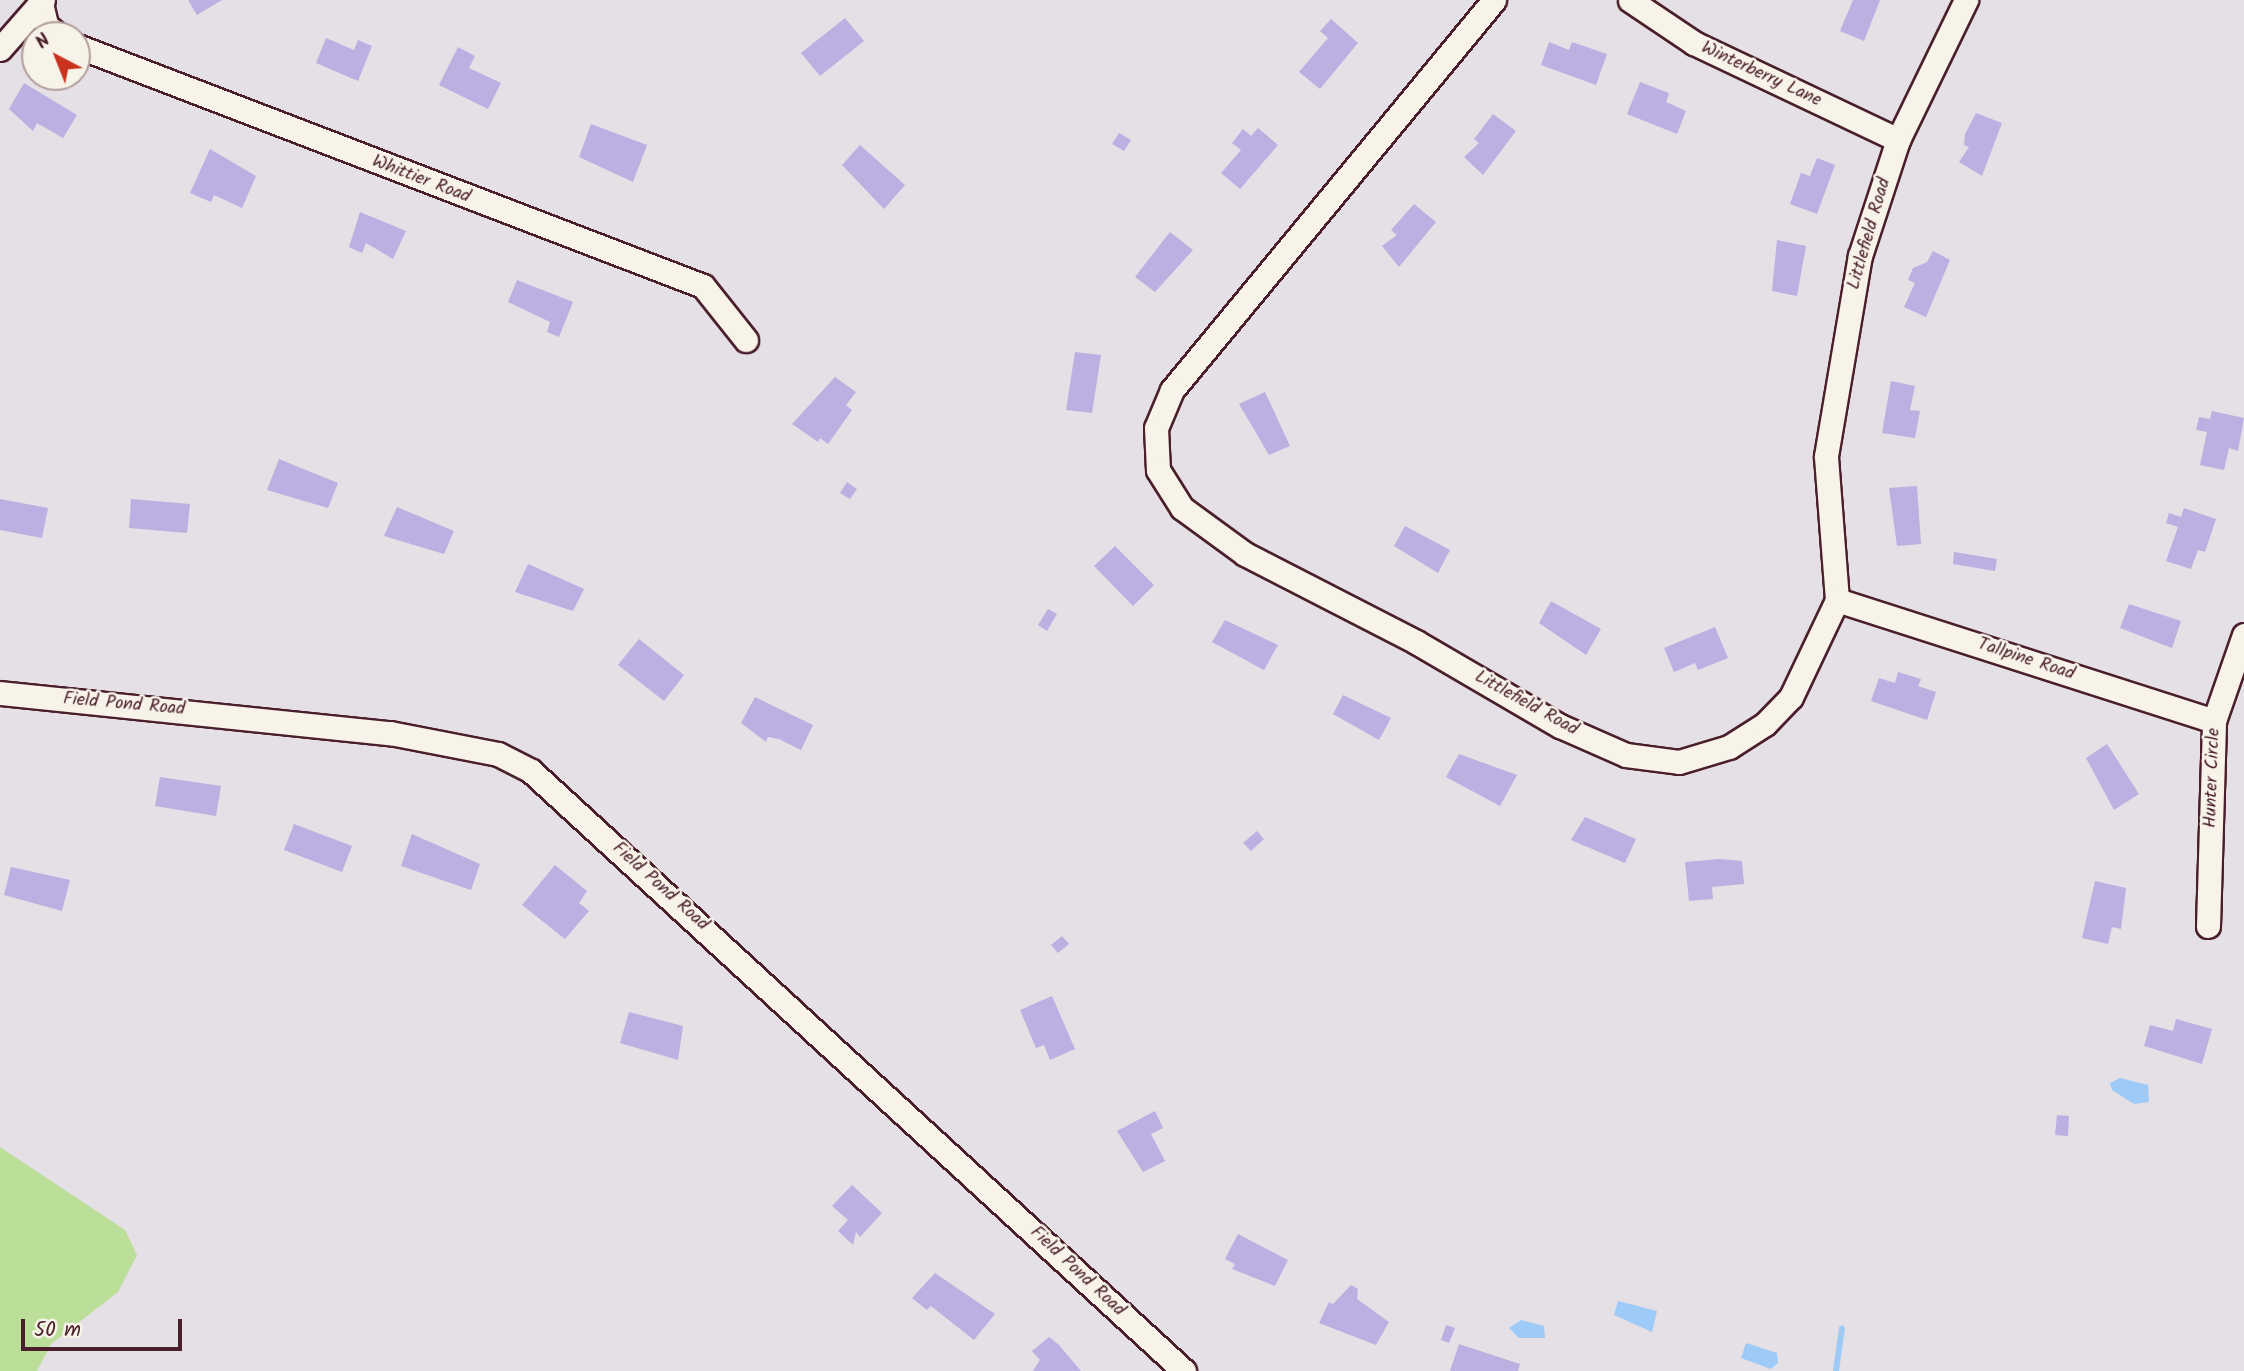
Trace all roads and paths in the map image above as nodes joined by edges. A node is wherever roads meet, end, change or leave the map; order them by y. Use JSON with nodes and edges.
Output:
{"nodes":[{"id":1,"x":1494,"y":0,"type":"edge"},
{"id":2,"x":1630,"y":0,"type":"edge"},
{"id":3,"x":1966,"y":0,"type":"edge"},
{"id":4,"x":42,"y":4,"type":"edge"},
{"id":5,"x":0,"y":49,"type":"edge"},
{"id":6,"x":91,"y":51,"type":"edge"},
{"id":7,"x":1898,"y":140,"type":"junction"},
{"id":8,"x":746,"y":340,"type":"dead end"},
{"id":9,"x":1837,"y":600,"type":"junction"},
{"id":10,"x":2244,"y":635,"type":"edge"},
{"id":11,"x":0,"y":693,"type":"edge"},
{"id":12,"x":2214,"y":721,"type":"junction"},
{"id":13,"x":2208,"y":926,"type":"dead end"},
{"id":14,"x":1184,"y":1371,"type":"edge"}],
"edges":[{"from":1,"to":9,"type":"street","name":"Littlefield Road"},
{"from":2,"to":7,"type":"street","name":"Winterberry Lane"},
{"from":3,"to":7,"type":"street","name":"Littlefield Road"},
{"from":4,"to":5,"type":"street"},
{"from":6,"to":8,"type":"street","name":"Whittier Road"},
{"from":7,"to":9,"type":"street","name":"Littlefield Road"},
{"from":9,"to":12,"type":"street","name":"Tallpine Road"},
{"from":10,"to":12,"type":"street","name":"Hunter Circle"},
{"from":11,"to":14,"type":"street","name":"Field Pond Road"},
{"from":12,"to":13,"type":"street","name":"Hunter Circle"}]}
